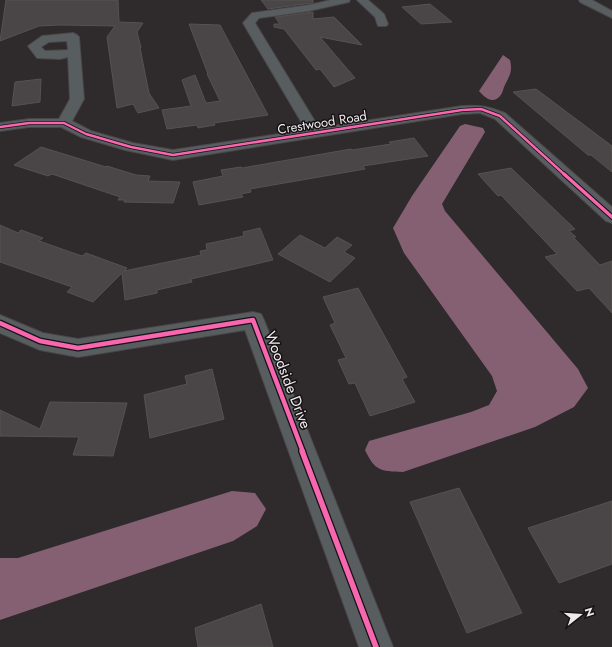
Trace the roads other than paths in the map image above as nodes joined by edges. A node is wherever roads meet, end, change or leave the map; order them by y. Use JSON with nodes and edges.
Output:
{"nodes":[{"id":1,"x":345,"y":0,"type":"edge"},
{"id":2,"x":362,"y":0,"type":"edge"},
{"id":3,"x":584,"y":0,"type":"edge"},
{"id":4,"x":612,"y":15,"type":"edge"},
{"id":5,"x":382,"y":24,"type":"dead end"},
{"id":6,"x":73,"y":52,"type":"dead end"},
{"id":7,"x":64,"y":123,"type":"junction"},
{"id":8,"x":0,"y":127,"type":"edge"},
{"id":9,"x":315,"y":133,"type":"junction"},
{"id":10,"x":612,"y":217,"type":"edge"},
{"id":11,"x":0,"y":323,"type":"edge"},
{"id":12,"x":376,"y":647,"type":"edge"}],
"edges":[{"from":1,"to":9,"type":"street"},
{"from":2,"to":5,"type":"street"},
{"from":3,"to":4,"type":"street"},
{"from":6,"to":7,"type":"street"},
{"from":7,"to":8,"type":"street","name":"Crestwood Road"},
{"from":7,"to":9,"type":"street","name":"Crestwood Road"},
{"from":9,"to":10,"type":"street","name":"Crestwood Road"},
{"from":11,"to":12,"type":"street","name":"Woodside Drive"}]}
